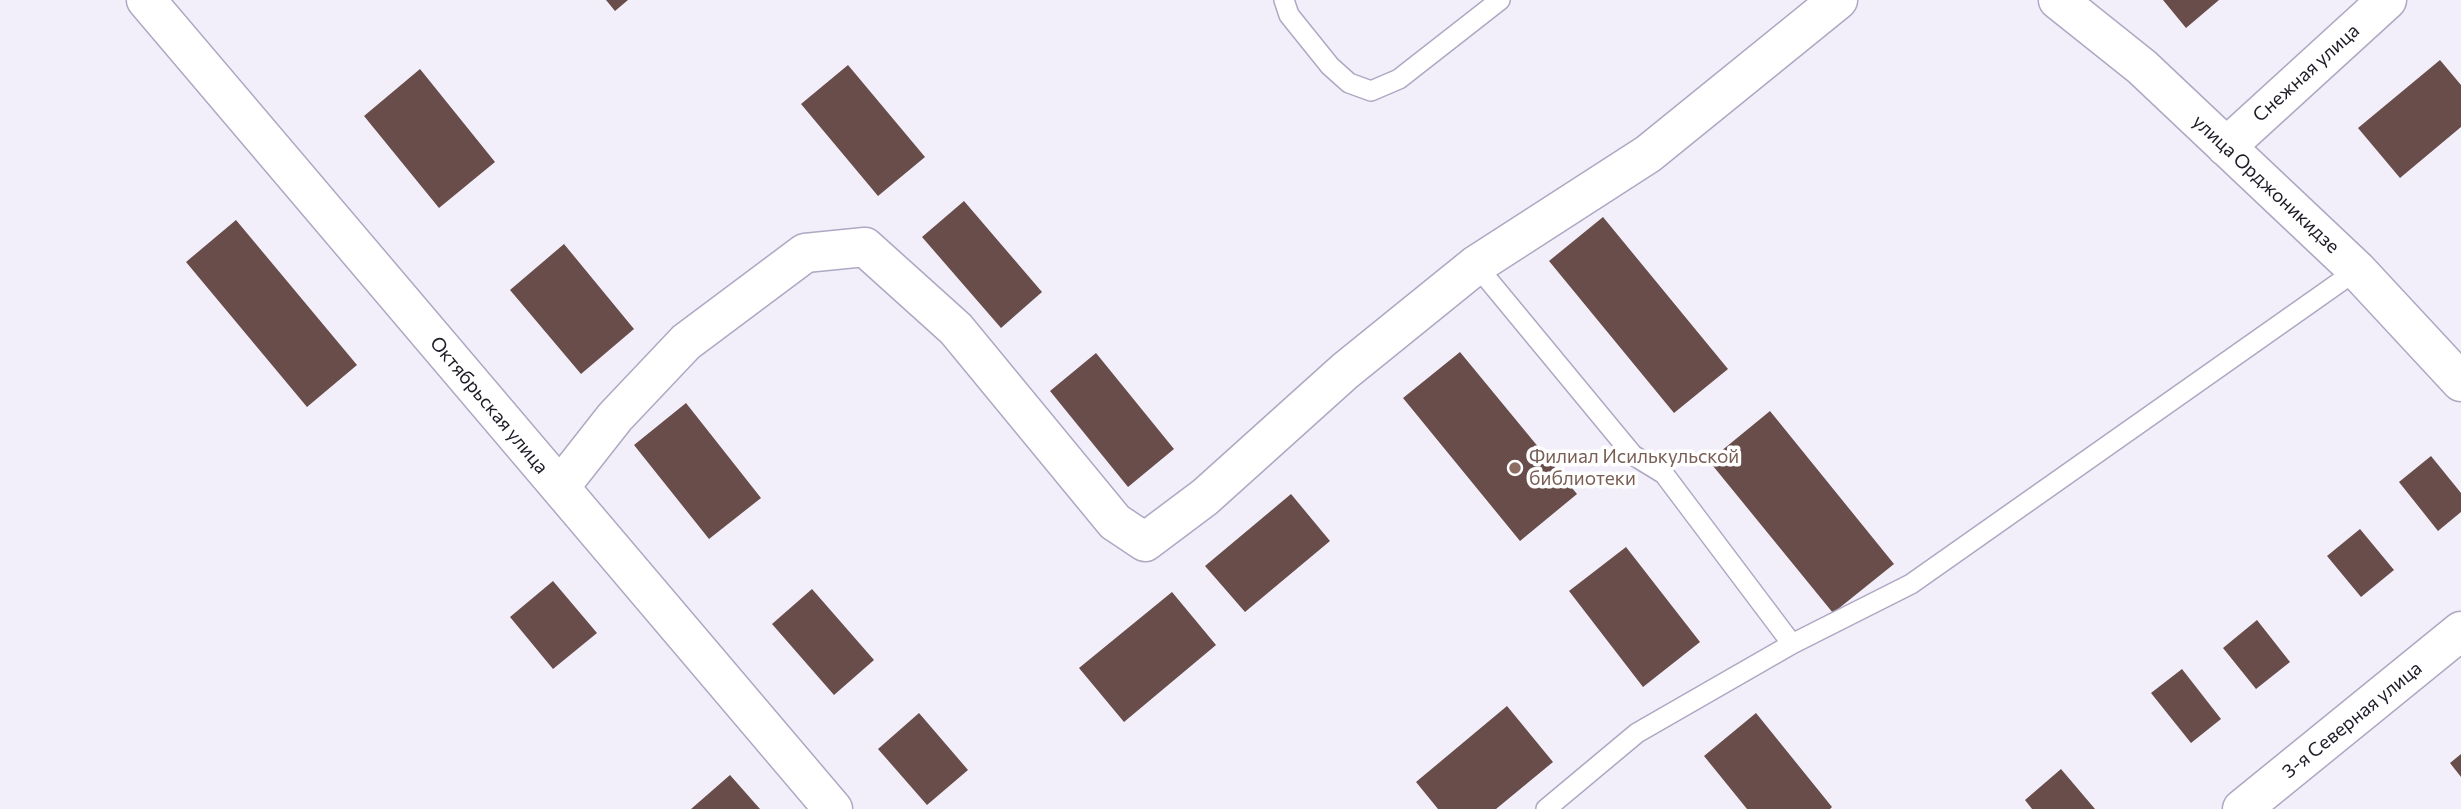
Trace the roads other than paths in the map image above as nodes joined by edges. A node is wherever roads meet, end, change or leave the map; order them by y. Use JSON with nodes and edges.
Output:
{"nodes":[{"id":1,"x":146,"y":0,"type":"edge"},
{"id":2,"x":1284,"y":0,"type":"edge"},
{"id":3,"x":1500,"y":0,"type":"edge"},
{"id":4,"x":1838,"y":0,"type":"edge"},
{"id":5,"x":2058,"y":0,"type":"edge"},
{"id":6,"x":2386,"y":0,"type":"edge"},
{"id":7,"x":2226,"y":147,"type":"junction"},
{"id":8,"x":1476,"y":265,"type":"junction"},
{"id":9,"x":2357,"y":270,"type":"junction"},
{"id":10,"x":2461,"y":382,"type":"edge"},
{"id":11,"x":560,"y":487,"type":"junction"},
{"id":12,"x":2461,"y":631,"type":"edge"},
{"id":13,"x":1792,"y":644,"type":"junction"},
{"id":14,"x":833,"y":809,"type":"edge"},
{"id":15,"x":1546,"y":809,"type":"edge"},
{"id":16,"x":2242,"y":809,"type":"edge"}],
"edges":[{"from":1,"to":11,"type":"street","name":"Октябрьская улица"},
{"from":2,"to":3,"type":"lane"},
{"from":4,"to":8,"type":"street"},
{"from":5,"to":7,"type":"street","name":"улица Орджоникидзе"},
{"from":6,"to":7,"type":"street","name":"Снежная улица"},
{"from":7,"to":9,"type":"street","name":"улица Орджоникидзе"},
{"from":8,"to":11,"type":"street"},
{"from":8,"to":13,"type":"lane"},
{"from":9,"to":10,"type":"street","name":"улица Орджоникидзе"},
{"from":9,"to":13,"type":"lane"},
{"from":11,"to":14,"type":"street","name":"Октябрьская улица"},
{"from":12,"to":16,"type":"street","name":"3-я Северная улица"},
{"from":13,"to":15,"type":"lane"}]}
